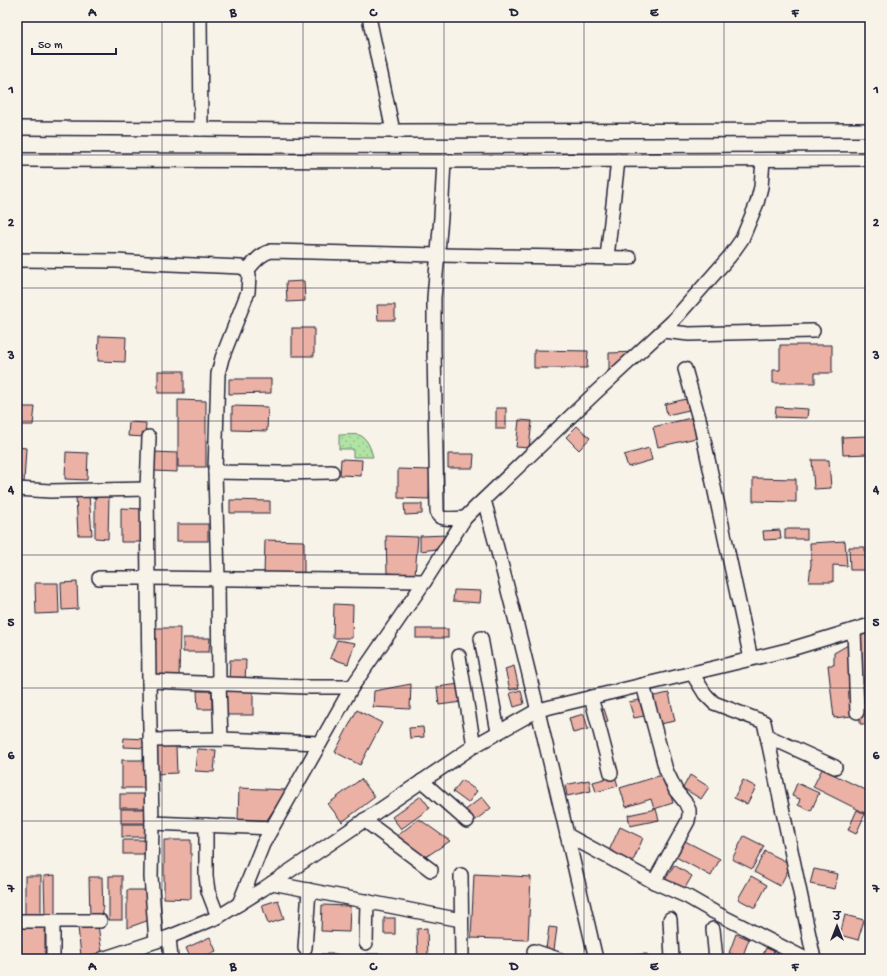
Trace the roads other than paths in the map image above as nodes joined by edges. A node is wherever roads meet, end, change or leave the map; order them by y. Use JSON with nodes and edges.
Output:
{"nodes":[{"id":1,"x":200,"y":17,"type":"edge"},
{"id":2,"x":369,"y":17,"type":"edge"},
{"id":3,"x":17,"y":128,"type":"edge"},
{"id":4,"x":202,"y":129,"type":"junction"},
{"id":5,"x":870,"y":130,"type":"edge"},
{"id":6,"x":393,"y":131,"type":"junction"},
{"id":7,"x":867,"y":156,"type":"edge"},
{"id":8,"x":17,"y":160,"type":"edge"},
{"id":9,"x":618,"y":160,"type":"junction"},
{"id":10,"x":763,"y":160,"type":"junction"},
{"id":11,"x":444,"y":161,"type":"junction"},
{"id":12,"x":438,"y":255,"type":"junction"},
{"id":13,"x":607,"y":257,"type":"junction"},
{"id":14,"x":630,"y":258,"type":"dead end"},
{"id":15,"x":17,"y":260,"type":"edge"},
{"id":16,"x":247,"y":270,"type":"junction"},
{"id":17,"x":663,"y":331,"type":"junction"},
{"id":18,"x":813,"y":332,"type":"dead end"},
{"id":19,"x":686,"y":369,"type":"dead end"},
{"id":20,"x":149,"y":437,"type":"dead end"},
{"id":21,"x":215,"y":472,"type":"junction"},
{"id":22,"x":332,"y":472,"type":"dead end"},
{"id":23,"x":17,"y":489,"type":"edge"},
{"id":24,"x":147,"y":489,"type":"junction"},
{"id":25,"x":484,"y":500,"type":"junction"},
{"id":26,"x":465,"y":518,"type":"junction"},
{"id":27,"x":99,"y":578,"type":"dead end"},
{"id":28,"x":148,"y":578,"type":"junction"},
{"id":29,"x":218,"y":578,"type":"junction"},
{"id":30,"x":425,"y":581,"type":"junction"},
{"id":31,"x":870,"y":625,"type":"edge"},
{"id":32,"x":854,"y":630,"type":"junction"},
{"id":33,"x":481,"y":638,"type":"dead end"},
{"id":34,"x":459,"y":656,"type":"dead end"},
{"id":35,"x":751,"y":659,"type":"junction"},
{"id":36,"x":692,"y":673,"type":"junction"},
{"id":37,"x":149,"y":681,"type":"junction"},
{"id":38,"x":219,"y":684,"type":"junction"},
{"id":39,"x":643,"y":685,"type":"junction"},
{"id":40,"x":352,"y":687,"type":"junction"},
{"id":41,"x":591,"y":697,"type":"junction"},
{"id":42,"x":538,"y":710,"type":"junction"},
{"id":43,"x":857,"y":712,"type":"dead end"},
{"id":44,"x":498,"y":732,"type":"junction"},
{"id":45,"x":767,"y":736,"type":"junction"},
{"id":46,"x":221,"y":739,"type":"junction"},
{"id":47,"x":150,"y":740,"type":"junction"},
{"id":48,"x":320,"y":743,"type":"junction"},
{"id":49,"x":474,"y":746,"type":"junction"},
{"id":50,"x":834,"y":767,"type":"dead end"},
{"id":51,"x":611,"y":773,"type":"dead end"},
{"id":52,"x":422,"y":781,"type":"junction"},
{"id":53,"x":364,"y":820,"type":"junction"},
{"id":54,"x":467,"y":821,"type":"dead end"},
{"id":55,"x":152,"y":823,"type":"junction"},
{"id":56,"x":206,"y":825,"type":"junction"},
{"id":57,"x":272,"y":828,"type":"junction"},
{"id":58,"x":567,"y":835,"type":"junction"},
{"id":59,"x":431,"y":870,"type":"dead end"},
{"id":60,"x":461,"y":875,"type":"dead end"},
{"id":61,"x":654,"y":882,"type":"junction"},
{"id":62,"x":272,"y":883,"type":"junction"},
{"id":63,"x":309,"y":890,"type":"junction"},
{"id":64,"x":367,"y":901,"type":"junction"},
{"id":65,"x":239,"y":904,"type":"junction"},
{"id":66,"x":218,"y":918,"type":"junction"},
{"id":67,"x":670,"y":919,"type":"dead end"},
{"id":68,"x":461,"y":920,"type":"junction"},
{"id":69,"x":17,"y":921,"type":"edge"},
{"id":70,"x":53,"y":921,"type":"junction"},
{"id":71,"x":100,"y":921,"type":"dead end"},
{"id":72,"x":713,"y":929,"type":"dead end"},
{"id":73,"x":162,"y":939,"type":"junction"},
{"id":74,"x":366,"y":943,"type":"dead end"},
{"id":75,"x":305,"y":948,"type":"dead end"},
{"id":76,"x":534,"y":951,"type":"dead end"},
{"id":77,"x":53,"y":959,"type":"edge"},
{"id":78,"x":102,"y":959,"type":"edge"},
{"id":79,"x":171,"y":959,"type":"edge"},
{"id":80,"x":462,"y":959,"type":"edge"},
{"id":81,"x":558,"y":959,"type":"edge"},
{"id":82,"x":596,"y":959,"type":"edge"},
{"id":83,"x":672,"y":959,"type":"edge"},
{"id":84,"x":716,"y":959,"type":"edge"},
{"id":85,"x":806,"y":959,"type":"edge"},
{"id":86,"x":814,"y":959,"type":"edge"}],
"edges":[{"from":1,"to":4,"type":"street"},
{"from":2,"to":6,"type":"street"},
{"from":3,"to":4,"type":"street"},
{"from":4,"to":6,"type":"street"},
{"from":5,"to":6,"type":"street"},
{"from":7,"to":10,"type":"street"},
{"from":8,"to":11,"type":"street"},
{"from":9,"to":10,"type":"street"},
{"from":9,"to":11,"type":"street"},
{"from":9,"to":13,"type":"street"},
{"from":10,"to":17,"type":"street"},
{"from":11,"to":12,"type":"street"},
{"from":12,"to":13,"type":"street"},
{"from":12,"to":16,"type":"street"},
{"from":12,"to":26,"type":"street"},
{"from":13,"to":14,"type":"street"},
{"from":15,"to":16,"type":"street"},
{"from":16,"to":21,"type":"street"},
{"from":17,"to":18,"type":"street"},
{"from":17,"to":25,"type":"street"},
{"from":19,"to":35,"type":"street"},
{"from":20,"to":24,"type":"street"},
{"from":21,"to":22,"type":"street"},
{"from":21,"to":29,"type":"street"},
{"from":23,"to":24,"type":"street"},
{"from":24,"to":28,"type":"street"},
{"from":25,"to":26,"type":"street"},
{"from":25,"to":42,"type":"street"},
{"from":26,"to":30,"type":"street"},
{"from":27,"to":28,"type":"street"},
{"from":28,"to":29,"type":"street"},
{"from":28,"to":37,"type":"street"},
{"from":29,"to":30,"type":"street"},
{"from":29,"to":38,"type":"street"},
{"from":30,"to":40,"type":"street"},
{"from":31,"to":32,"type":"street"},
{"from":32,"to":35,"type":"street"},
{"from":32,"to":43,"type":"street"},
{"from":33,"to":44,"type":"street"},
{"from":34,"to":49,"type":"street"},
{"from":35,"to":36,"type":"street"},
{"from":36,"to":39,"type":"street"},
{"from":36,"to":45,"type":"street"},
{"from":37,"to":38,"type":"street"},
{"from":37,"to":47,"type":"street"},
{"from":38,"to":40,"type":"street"},
{"from":38,"to":46,"type":"street"},
{"from":39,"to":41,"type":"street"},
{"from":39,"to":61,"type":"street"},
{"from":40,"to":48,"type":"street"},
{"from":41,"to":42,"type":"street"},
{"from":41,"to":51,"type":"street"},
{"from":42,"to":44,"type":"street"},
{"from":42,"to":58,"type":"street"},
{"from":44,"to":49,"type":"street"},
{"from":45,"to":50,"type":"street"},
{"from":45,"to":86,"type":"street"},
{"from":46,"to":47,"type":"street"},
{"from":46,"to":48,"type":"street"},
{"from":47,"to":55,"type":"street"},
{"from":48,"to":57,"type":"street"},
{"from":49,"to":52,"type":"street"},
{"from":52,"to":53,"type":"street"},
{"from":52,"to":54,"type":"street"},
{"from":53,"to":59,"type":"street"},
{"from":53,"to":62,"type":"street"},
{"from":55,"to":56,"type":"street"},
{"from":55,"to":73,"type":"street"},
{"from":56,"to":57,"type":"street"},
{"from":56,"to":66,"type":"street"},
{"from":57,"to":65,"type":"street"},
{"from":58,"to":61,"type":"street"},
{"from":58,"to":82,"type":"street"},
{"from":60,"to":68,"type":"street"},
{"from":61,"to":85,"type":"street"},
{"from":62,"to":63,"type":"street"},
{"from":62,"to":65,"type":"street"},
{"from":63,"to":64,"type":"street"},
{"from":63,"to":75,"type":"street"},
{"from":64,"to":68,"type":"street"},
{"from":64,"to":74,"type":"street"},
{"from":65,"to":66,"type":"street"},
{"from":66,"to":73,"type":"street"},
{"from":67,"to":83,"type":"street"},
{"from":68,"to":80,"type":"street"},
{"from":69,"to":70,"type":"street"},
{"from":70,"to":71,"type":"street"},
{"from":70,"to":77,"type":"street"},
{"from":72,"to":84,"type":"street"},
{"from":73,"to":78,"type":"street"},
{"from":73,"to":79,"type":"street"},
{"from":76,"to":81,"type":"street"}]}
